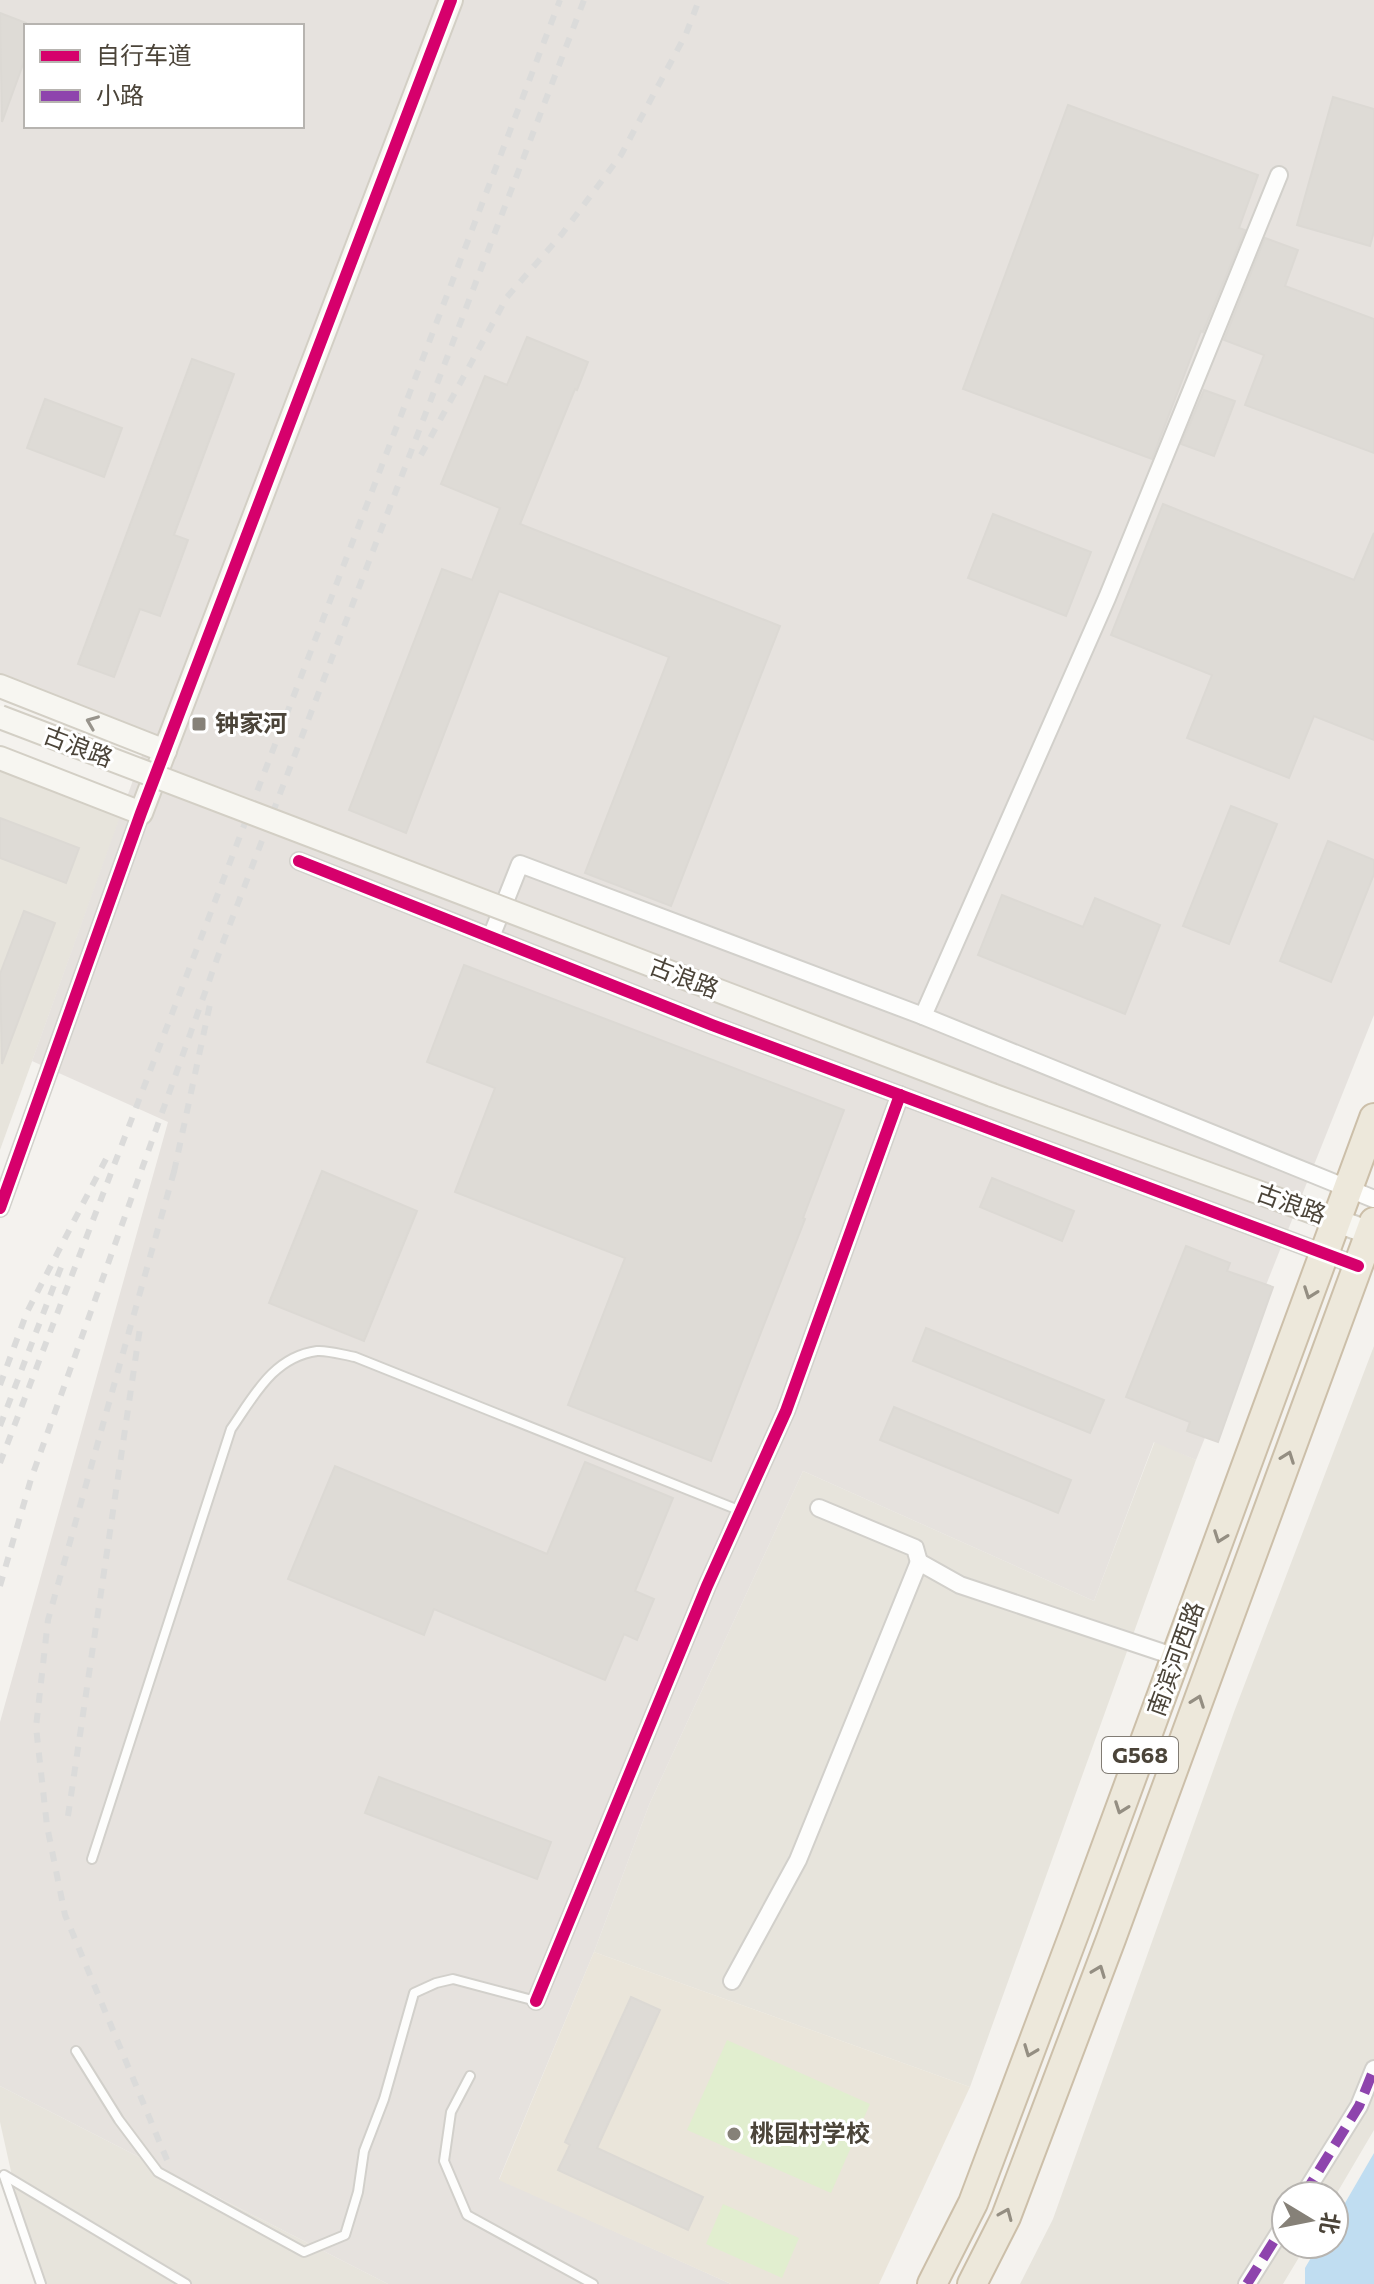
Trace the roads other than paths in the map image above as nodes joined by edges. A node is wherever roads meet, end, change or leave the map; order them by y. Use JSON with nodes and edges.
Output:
{"nodes":[{"id":1,"x":451,"y":0,"type":"edge"},
{"id":2,"x":1279,"y":175,"type":"dead end"},
{"id":3,"x":0,"y":686,"type":"edge"},
{"id":4,"x":0,"y":717,"type":"edge"},
{"id":5,"x":165,"y":751,"type":"junction"},
{"id":6,"x":0,"y":758,"type":"edge"},
{"id":7,"x":141,"y":813,"type":"junction"},
{"id":8,"x":299,"y":861,"type":"dead end"},
{"id":9,"x":491,"y":937,"type":"junction"},
{"id":10,"x":923,"y":1016,"type":"junction"},
{"id":11,"x":900,"y":1095,"type":"junction"},
{"id":12,"x":1374,"y":1118,"type":"edge"},
{"id":13,"x":1361,"y":1194,"type":"edge"},
{"id":14,"x":0,"y":1208,"type":"edge"},
{"id":15,"x":1337,"y":1220,"type":"junction"},
{"id":16,"x":1372,"y":1227,"type":"edge"},
{"id":17,"x":1324,"y":1254,"type":"junction"},
{"id":18,"x":1358,"y":1266,"type":"junction"},
{"id":19,"x":819,"y":1508,"type":"dead end"},
{"id":20,"x":741,"y":1511,"type":"junction"},
{"id":21,"x":919,"y":1562,"type":"junction"},
{"id":22,"x":1176,"y":1657,"type":"junction"},
{"id":23,"x":92,"y":1859,"type":"dead end"},
{"id":24,"x":732,"y":1981,"type":"dead end"},
{"id":25,"x":536,"y":2001,"type":"joint"},
{"id":26,"x":76,"y":2051,"type":"dead end"},
{"id":27,"x":1374,"y":2069,"type":"edge"},
{"id":28,"x":470,"y":2076,"type":"dead end"},
{"id":29,"x":1313,"y":2180,"type":"edge"},
{"id":30,"x":1270,"y":2247,"type":"edge"},
{"id":31,"x":41,"y":2284,"type":"edge"},
{"id":32,"x":186,"y":2284,"type":"edge"},
{"id":33,"x":593,"y":2284,"type":"edge"},
{"id":34,"x":932,"y":2284,"type":"edge"},
{"id":35,"x":972,"y":2284,"type":"edge"},
{"id":36,"x":1247,"y":2284,"type":"edge"}],
"edges":[{"from":1,"to":5,"type":"main road"},
{"from":2,"to":10,"type":"street"},
{"from":5,"to":3,"type":"main road","name":"古浪路","one_way":true},
{"from":4,"to":15,"type":"main road","name":"古浪路","bridge":true},
{"from":5,"to":7,"type":"main road"},
{"from":6,"to":7,"type":"main road","name":"古浪路"},
{"from":7,"to":14,"type":"street"},
{"from":8,"to":9,"type":"street"},
{"from":9,"to":10,"type":"street"},
{"from":9,"to":11,"type":"street"},
{"from":10,"to":13,"type":"street"},
{"from":11,"to":17,"type":"street"},
{"from":11,"to":20,"type":"street"},
{"from":12,"to":13,"type":"highway","name":"南滨河西路","number":"G568"},
{"from":13,"to":15,"type":"highway","name":"南滨河西路","number":"G568"},
{"from":15,"to":16,"type":"main road","name":"古浪路"},
{"from":15,"to":17,"type":"highway","name":"南滨河西路","number":"G568"},
{"from":16,"to":18,"type":"highway","name":"南滨河西路","number":"G568"},
{"from":17,"to":18,"type":"street"},
{"from":17,"to":22,"type":"highway","name":"南滨河西路","number":"G568","one_way":true},
{"from":35,"to":18,"type":"highway","name":"南滨河西路","number":"G568","one_way":true},
{"from":19,"to":21,"type":"street"},
{"from":20,"to":23,"type":"lane"},
{"from":20,"to":25,"type":"street"},
{"from":21,"to":22,"type":"street"},
{"from":21,"to":24,"type":"street"},
{"from":22,"to":34,"type":"highway","name":"南滨河西路","number":"G568","one_way":true},
{"from":25,"to":26,"type":"lane"},
{"from":27,"to":29,"type":"street"},
{"from":28,"to":33,"type":"lane"},
{"from":30,"to":36,"type":"street"},
{"from":31,"to":32,"type":"lane"}]}
